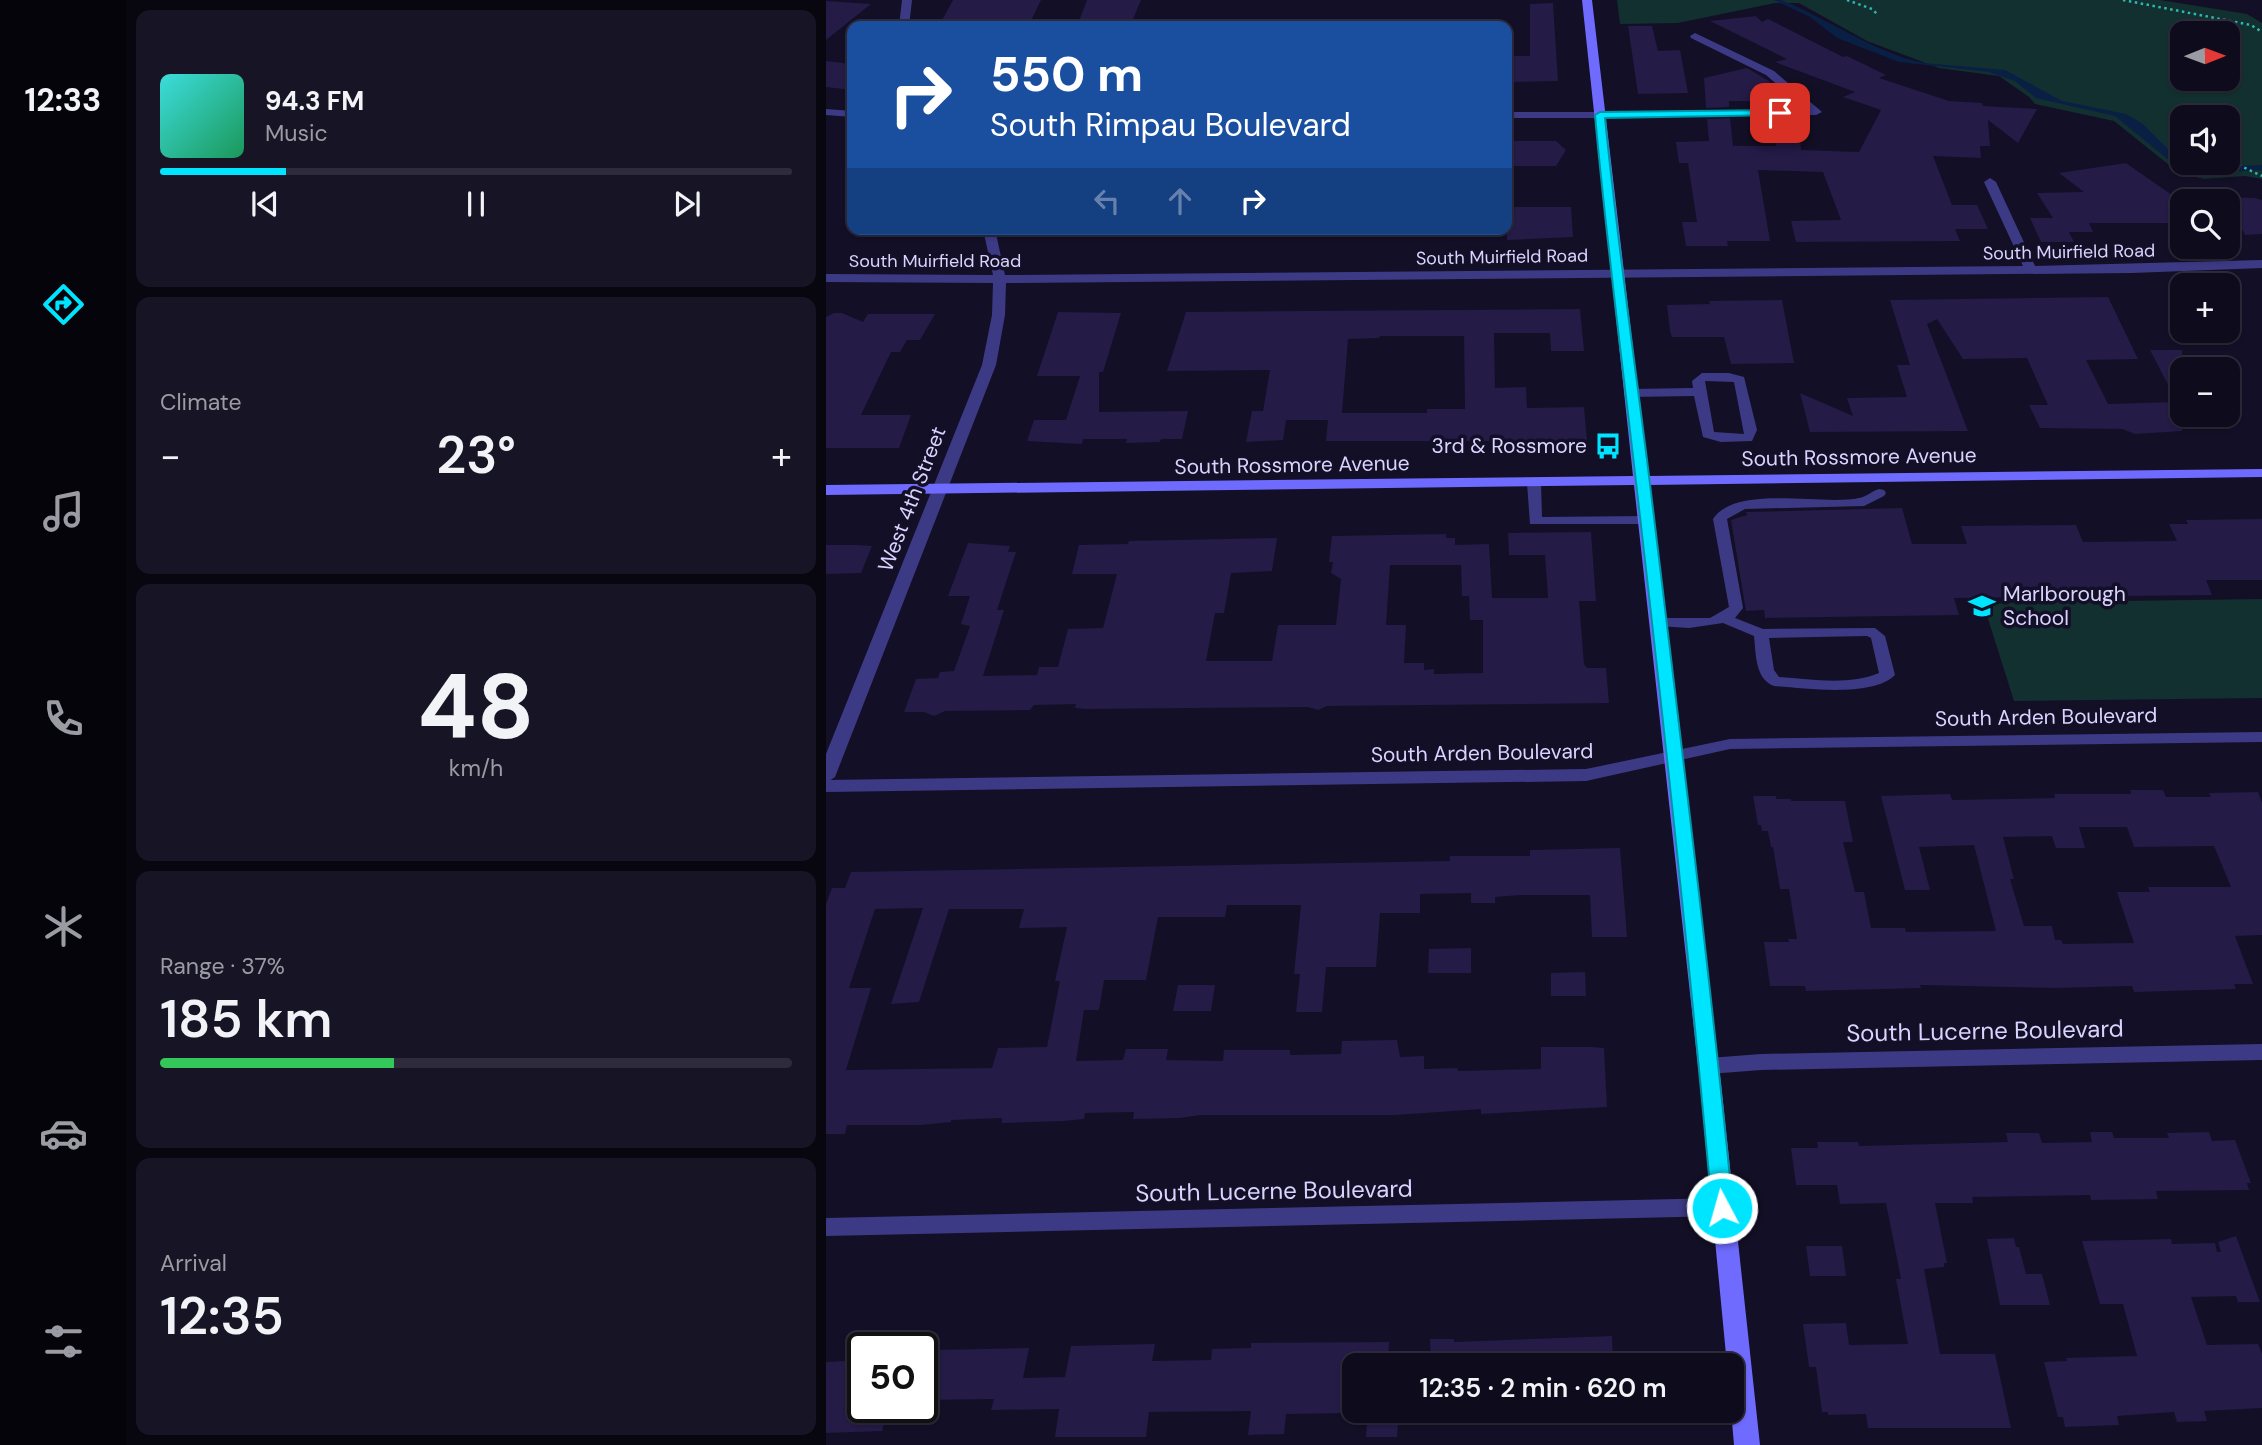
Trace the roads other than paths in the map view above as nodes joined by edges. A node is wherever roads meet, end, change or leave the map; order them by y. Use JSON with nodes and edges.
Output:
{"nodes":[{"id":1,"x":907,"y":0,"type":"edge"},
{"id":2,"x":1587,"y":0,"type":"edge"},
{"id":3,"x":905,"y":21,"type":"edge"},
{"id":4,"x":1695,"y":36,"type":"dead end"},
{"id":5,"x":826,"y":112,"type":"edge"},
{"id":6,"x":847,"y":114,"type":"edge"},
{"id":7,"x":1512,"y":115,"type":"edge"},
{"id":8,"x":1600,"y":115,"type":"junction"},
{"id":9,"x":1990,"y":182,"type":"dead end"},
{"id":10,"x":990,"y":235,"type":"edge"},
{"id":11,"x":2262,"y":264,"type":"edge"},
{"id":12,"x":2031,"y":270,"type":"junction"},
{"id":13,"x":1616,"y":274,"type":"junction"},
{"id":14,"x":826,"y":278,"type":"edge"},
{"id":15,"x":999,"y":279,"type":"junction"},
{"id":16,"x":1699,"y":392,"type":"junction"},
{"id":17,"x":1631,"y":393,"type":"junction"},
{"id":18,"x":2262,"y":473,"type":"edge"},
{"id":19,"x":1643,"y":481,"type":"junction"},
{"id":20,"x":1534,"y":482,"type":"junction"},
{"id":21,"x":938,"y":489,"type":"junction"},
{"id":22,"x":826,"y":490,"type":"edge"},
{"id":23,"x":1879,"y":493,"type":"dead end"},
{"id":24,"x":1647,"y":520,"type":"junction"},
{"id":25,"x":1725,"y":619,"type":"junction"},
{"id":26,"x":1658,"y":622,"type":"junction"},
{"id":27,"x":1761,"y":634,"type":"junction"},
{"id":28,"x":2262,"y":737,"type":"edge"},
{"id":29,"x":1672,"y":758,"type":"junction"},
{"id":30,"x":826,"y":777,"type":"edge"},
{"id":31,"x":826,"y":786,"type":"edge"},
{"id":32,"x":2262,"y":1052,"type":"edge"},
{"id":33,"x":1709,"y":1066,"type":"junction"},
{"id":34,"x":1722,"y":1208,"type":"junction"},
{"id":35,"x":826,"y":1227,"type":"edge"},
{"id":36,"x":1747,"y":1445,"type":"edge"}],
"edges":[{"from":1,"to":3,"type":"street"},
{"from":2,"to":8,"type":"main road"},
{"from":4,"to":8,"type":"street"},
{"from":5,"to":6,"type":"street"},
{"from":7,"to":8,"type":"street"},
{"from":8,"to":13,"type":"main road"},
{"from":9,"to":12,"type":"street"},
{"from":10,"to":15,"type":"street","name":"West 4th Street"},
{"from":11,"to":12,"type":"street","name":"South Muirfield Road"},
{"from":12,"to":13,"type":"street","name":"South Muirfield Road"},
{"from":13,"to":15,"type":"street","name":"South Muirfield Road"},
{"from":13,"to":17,"type":"main road"},
{"from":14,"to":15,"type":"street","name":"South Muirfield Road"},
{"from":15,"to":21,"type":"street","name":"West 4th Street"},
{"from":16,"to":16,"type":"lane"},
{"from":16,"to":17,"type":"lane"},
{"from":17,"to":19,"type":"main road"},
{"from":18,"to":19,"type":"main road","name":"South Rossmore Avenue"},
{"from":19,"to":20,"type":"main road","name":"South Rossmore Avenue"},
{"from":19,"to":24,"type":"main road"},
{"from":20,"to":21,"type":"main road","name":"South Rossmore Avenue"},
{"from":20,"to":24,"type":"lane"},
{"from":21,"to":22,"type":"main road","name":"South Rossmore Avenue"},
{"from":21,"to":30,"type":"street","name":"West 4th Street"},
{"from":23,"to":25,"type":"lane"},
{"from":24,"to":26,"type":"main road"},
{"from":25,"to":26,"type":"lane"},
{"from":25,"to":27,"type":"lane"},
{"from":26,"to":29,"type":"main road"},
{"from":27,"to":27,"type":"lane"},
{"from":28,"to":29,"type":"street","name":"South Arden Boulevard"},
{"from":29,"to":31,"type":"street","name":"South Arden Boulevard"},
{"from":29,"to":33,"type":"main road"},
{"from":32,"to":33,"type":"street","name":"South Lucerne Boulevard"},
{"from":33,"to":34,"type":"main road"},
{"from":34,"to":35,"type":"street","name":"South Lucerne Boulevard"},
{"from":34,"to":36,"type":"main road"}]}
